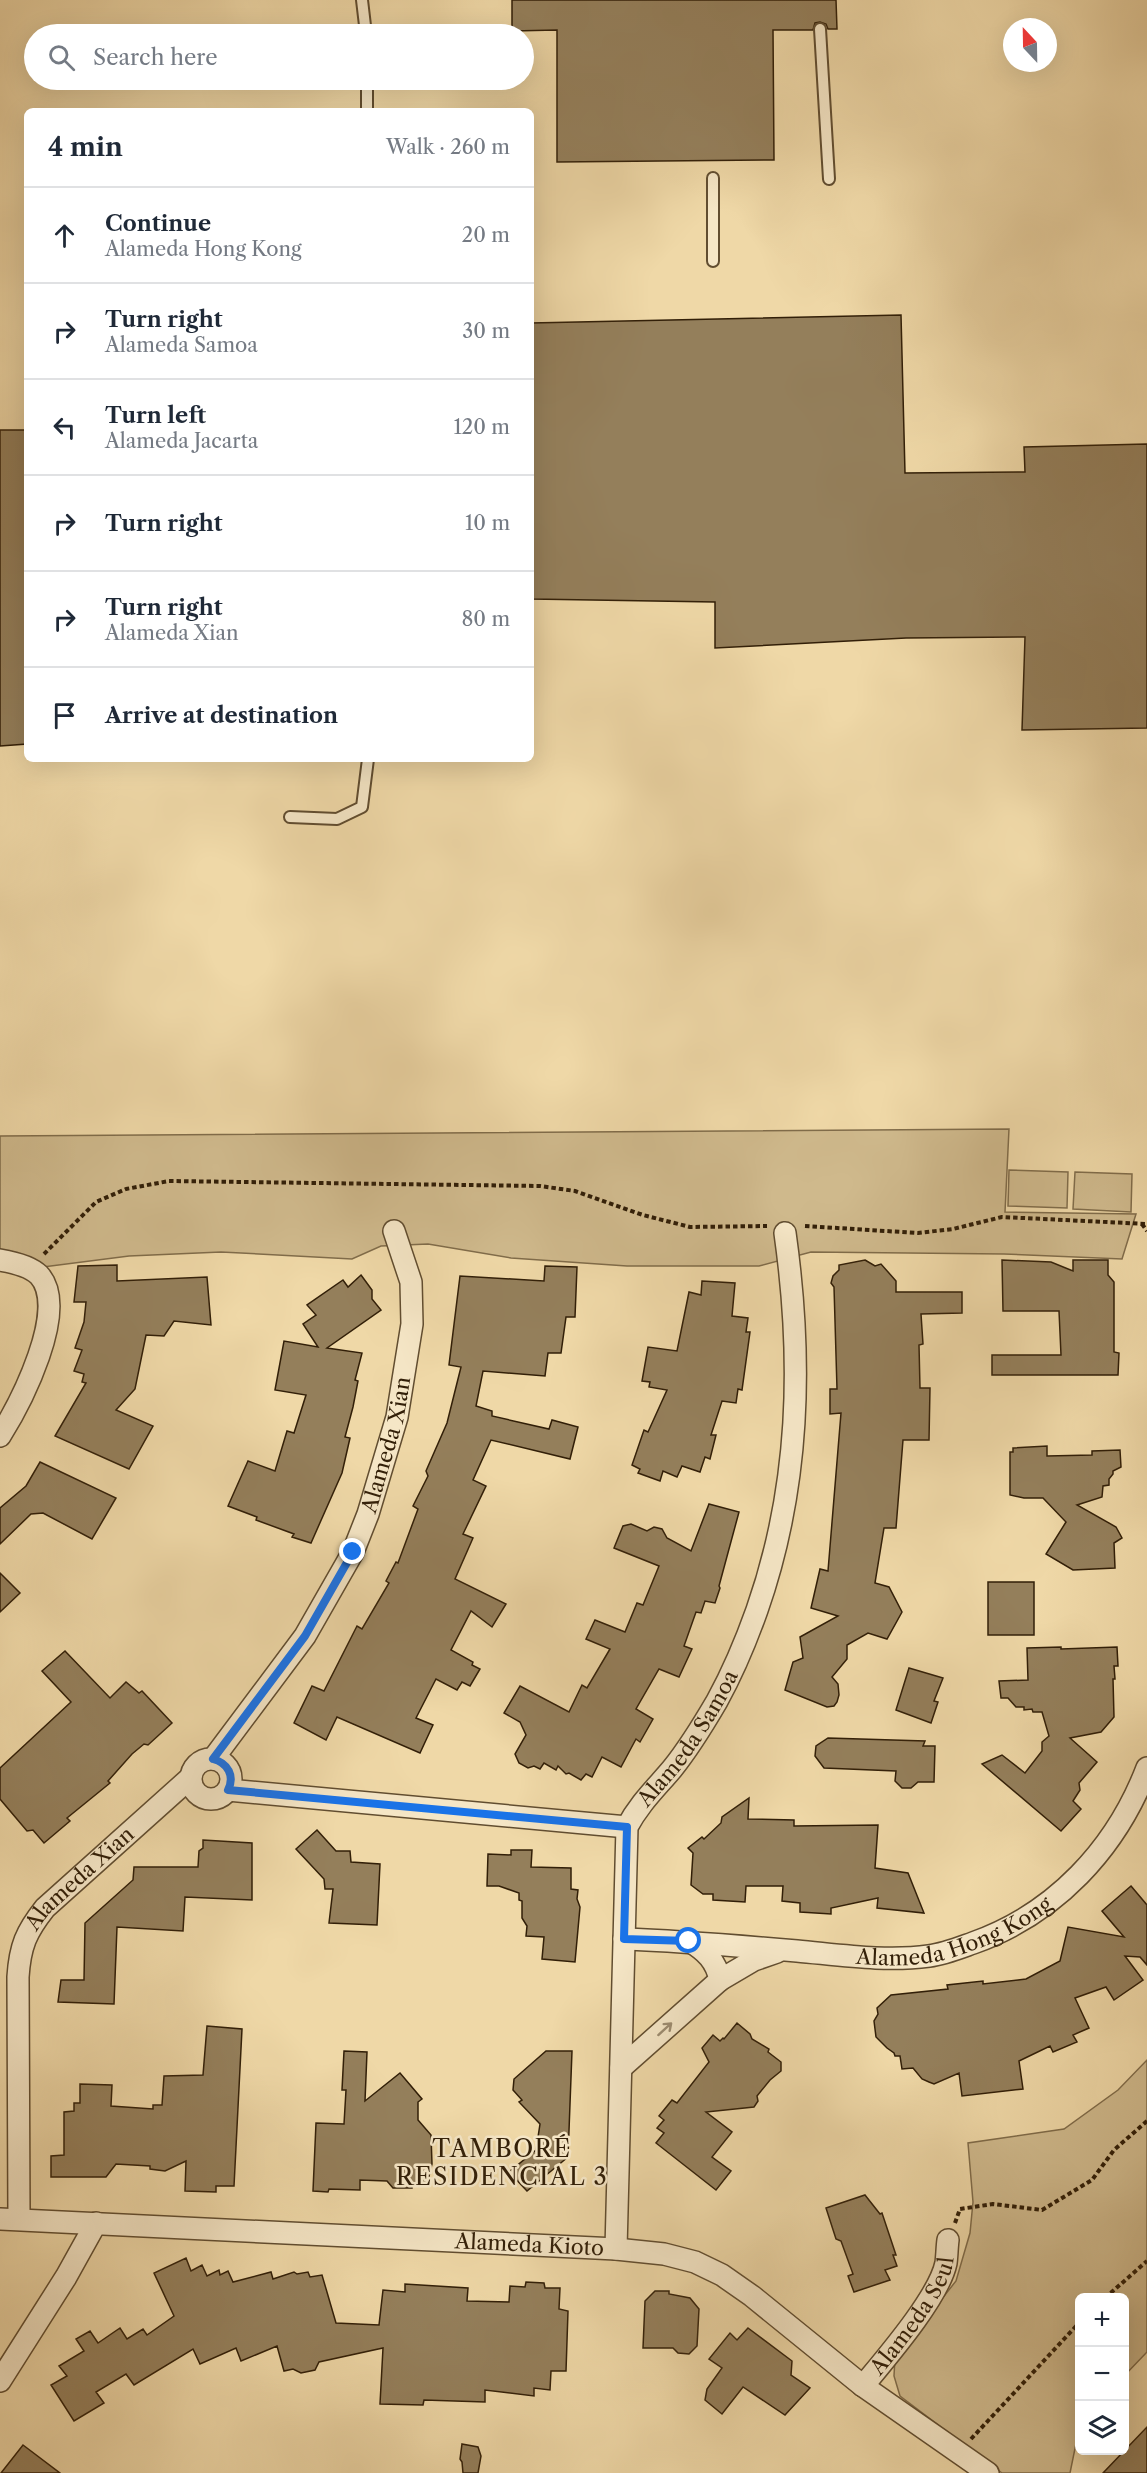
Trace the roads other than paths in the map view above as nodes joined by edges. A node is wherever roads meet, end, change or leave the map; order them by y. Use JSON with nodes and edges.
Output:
{"nodes":[{"id":1,"x":362,"y":0,"type":"edge"},
{"id":2,"x":365,"y":24,"type":"edge"},
{"id":3,"x":820,"y":30,"type":"dead end"},
{"id":4,"x":367,"y":90,"type":"edge"},
{"id":5,"x":367,"y":108,"type":"edge"},
{"id":6,"x":713,"y":178,"type":"dead end"},
{"id":7,"x":829,"y":179,"type":"dead end"},
{"id":8,"x":713,"y":261,"type":"dead end"},
{"id":9,"x":368,"y":762,"type":"edge"},
{"id":10,"x":290,"y":817,"type":"dead end"},
{"id":11,"x":785,"y":1228,"type":"road end"},
{"id":12,"x":394,"y":1231,"type":"dead end"},
{"id":13,"x":0,"y":1260,"type":"edge"},
{"id":14,"x":0,"y":1436,"type":"edge"},
{"id":15,"x":213,"y":1759,"type":"junction"},
{"id":16,"x":1147,"y":1768,"type":"edge"},
{"id":17,"x":190,"y":1778,"type":"junction"},
{"id":18,"x":228,"y":1790,"type":"junction"},
{"id":19,"x":627,"y":1827,"type":"junction"},
{"id":20,"x":624,"y":1939,"type":"junction"},
{"id":21,"x":689,"y":1941,"type":"junction"},
{"id":22,"x":783,"y":1950,"type":"junction"},
{"id":23,"x":720,"y":1980,"type":"junction"},
{"id":24,"x":621,"y":2068,"type":"junction"},
{"id":25,"x":9,"y":2219,"type":"edge"},
{"id":26,"x":96,"y":2223,"type":"junction"},
{"id":27,"x":948,"y":2240,"type":"road end"},
{"id":28,"x":616,"y":2249,"type":"junction"},
{"id":29,"x":0,"y":2381,"type":"edge"},
{"id":30,"x":863,"y":2386,"type":"junction"},
{"id":31,"x":988,"y":2473,"type":"edge"}],
"edges":[{"from":1,"to":2,"type":"lane"},
{"from":3,"to":7,"type":"lane"},
{"from":4,"to":5,"type":"lane"},
{"from":6,"to":8,"type":"lane"},
{"from":9,"to":10,"type":"lane"},
{"from":11,"to":19,"type":"street","name":"Alameda Samoa"},
{"from":12,"to":15,"type":"street","name":"Alameda Xian"},
{"from":13,"to":14,"type":"street"},
{"from":15,"to":17,"type":"street"},
{"from":15,"to":18,"type":"street"},
{"from":16,"to":22,"type":"street","name":"Alameda Hong Kong"},
{"from":17,"to":18,"type":"street"},
{"from":17,"to":25,"type":"street","name":"Alameda Xian"},
{"from":18,"to":19,"type":"street"},
{"from":19,"to":20,"type":"street","name":"Alameda Samoa"},
{"from":20,"to":21,"type":"street","name":"Alameda Hong Kong"},
{"from":20,"to":24,"type":"street","name":"Alameda Samoa"},
{"from":21,"to":22,"type":"street","name":"Alameda Hong Kong"},
{"from":21,"to":23,"type":"street"},
{"from":22,"to":23,"type":"street"},
{"from":24,"to":23,"type":"street","one_way":true},
{"from":24,"to":28,"type":"street","name":"Alameda Samoa"},
{"from":25,"to":26,"type":"street","name":"Alameda Kioto"},
{"from":26,"to":28,"type":"street","name":"Alameda Kioto"},
{"from":26,"to":29,"type":"street"},
{"from":27,"to":30,"type":"street","name":"Alameda Seul"},
{"from":28,"to":30,"type":"street","name":"Alameda Kioto"},
{"from":30,"to":31,"type":"street","name":"Alameda Kioto"}]}
